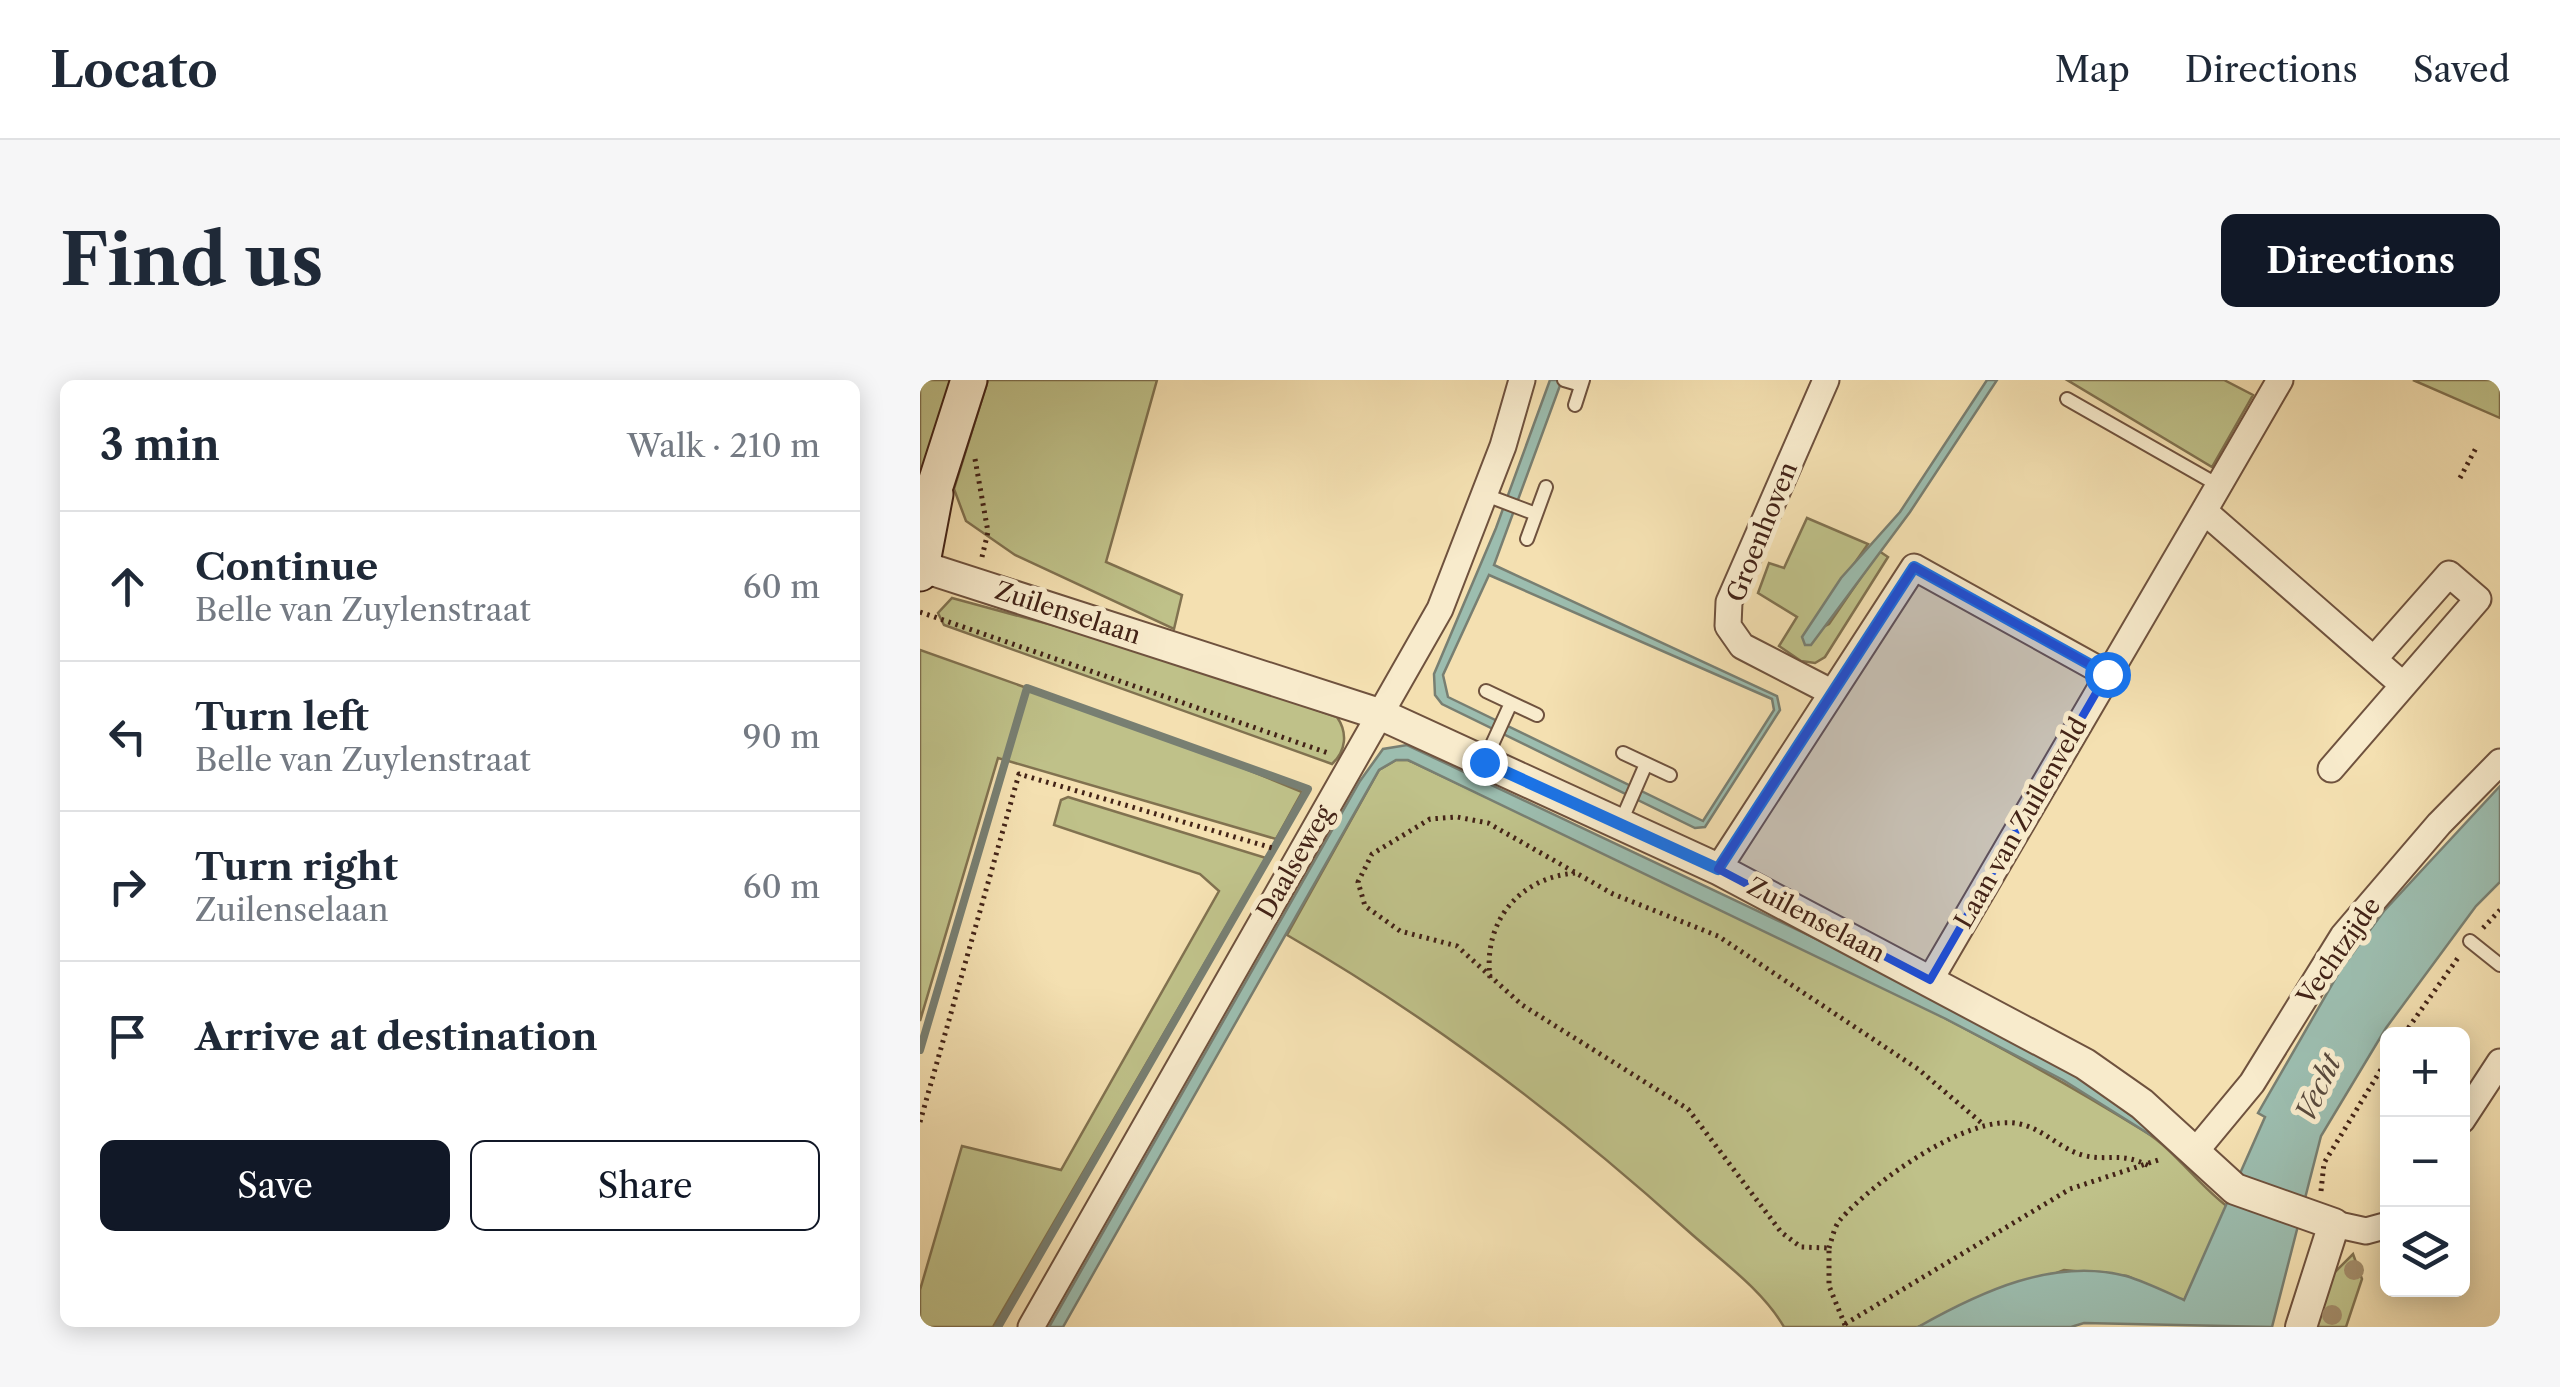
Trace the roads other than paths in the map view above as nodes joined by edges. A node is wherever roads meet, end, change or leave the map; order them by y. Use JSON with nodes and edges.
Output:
{"nodes":[{"id":1,"x":969,"y":380,"type":"edge"},
{"id":2,"x":1522,"y":380,"type":"edge"},
{"id":3,"x":1564,"y":380,"type":"edge"},
{"id":4,"x":1826,"y":380,"type":"edge"},
{"id":5,"x":2280,"y":380,"type":"edge"},
{"id":6,"x":1582,"y":383,"type":"edge"},
{"id":7,"x":2067,"y":399,"type":"dead end"},
{"id":8,"x":1575,"y":406,"type":"dead end"},
{"id":9,"x":936,"y":483,"type":"junction"},
{"id":10,"x":2218,"y":485,"type":"junction"},
{"id":11,"x":1546,"y":487,"type":"dead end"},
{"id":12,"x":1491,"y":497,"type":"junction"},
{"id":13,"x":2204,"y":511,"type":"junction"},
{"id":14,"x":1536,"y":514,"type":"junction"},
{"id":15,"x":920,"y":517,"type":"edge"},
{"id":16,"x":1527,"y":540,"type":"dead end"},
{"id":17,"x":921,"y":568,"type":"edge"},
{"id":18,"x":2374,"y":659,"type":"junction"},
{"id":19,"x":2107,"y":674,"type":"junction"},
{"id":20,"x":2403,"y":685,"type":"junction"},
{"id":21,"x":1486,"y":691,"type":"dead end"},
{"id":22,"x":1830,"y":692,"type":"junction"},
{"id":23,"x":1512,"y":703,"type":"junction"},
{"id":24,"x":1382,"y":715,"type":"junction"},
{"id":25,"x":1537,"y":715,"type":"dead end"},
{"id":26,"x":1490,"y":749,"type":"junction"},
{"id":27,"x":1622,"y":753,"type":"dead end"},
{"id":28,"x":2500,"y":762,"type":"edge"},
{"id":29,"x":1646,"y":764,"type":"junction"},
{"id":30,"x":2331,"y":769,"type":"dead end"},
{"id":31,"x":1670,"y":774,"type":"dead end"},
{"id":32,"x":1625,"y":812,"type":"junction"},
{"id":33,"x":1718,"y":869,"type":"junction"},
{"id":34,"x":2470,"y":942,"type":"road end"},
{"id":35,"x":2500,"y":965,"type":"edge"},
{"id":36,"x":1930,"y":980,"type":"junction"},
{"id":37,"x":2500,"y":1062,"type":"edge"},
{"id":38,"x":2464,"y":1117,"type":"edge"},
{"id":39,"x":2194,"y":1153,"type":"junction"},
{"id":40,"x":2317,"y":1219,"type":"junction"},
{"id":41,"x":2380,"y":1227,"type":"edge"},
{"id":42,"x":1031,"y":1327,"type":"edge"},
{"id":43,"x":2302,"y":1327,"type":"edge"}],
"edges":[{"from":1,"to":9,"type":"main road"},
{"from":2,"to":12,"type":"street","name":"Daalseweg"},
{"from":3,"to":6,"type":"lane"},
{"from":4,"to":22,"type":"street","name":"Groenhoven"},
{"from":5,"to":10,"type":"street","name":"Laan van Zuilenveld"},
{"from":6,"to":8,"type":"lane"},
{"from":7,"to":10,"type":"lane"},
{"from":9,"to":15,"type":"main road"},
{"from":9,"to":17,"type":"main road"},
{"from":10,"to":13,"type":"street","name":"Laan van Zuilenveld"},
{"from":11,"to":14,"type":"lane"},
{"from":12,"to":14,"type":"lane"},
{"from":12,"to":24,"type":"street","name":"Daalseweg"},
{"from":13,"to":18,"type":"street"},
{"from":13,"to":19,"type":"street","name":"Laan van Zuilenveld"},
{"from":14,"to":16,"type":"lane"},
{"from":17,"to":24,"type":"street","name":"Zuilenselaan"},
{"from":18,"to":20,"type":"street"},
{"from":18,"to":20,"type":"street"},
{"from":19,"to":22,"type":"street"},
{"from":19,"to":36,"type":"street","name":"Laan van Zuilenveld"},
{"from":20,"to":30,"type":"street"},
{"from":21,"to":23,"type":"lane"},
{"from":22,"to":33,"type":"street"},
{"from":23,"to":25,"type":"lane"},
{"from":23,"to":26,"type":"lane"},
{"from":24,"to":26,"type":"street","name":"Zuilenselaan"},
{"from":24,"to":42,"type":"street","name":"Daalseweg"},
{"from":26,"to":32,"type":"street","name":"Zuilenselaan"},
{"from":27,"to":29,"type":"lane"},
{"from":28,"to":39,"type":"street","name":"Vechtzijde"},
{"from":29,"to":31,"type":"lane"},
{"from":29,"to":32,"type":"lane"},
{"from":32,"to":33,"type":"street","name":"Zuilenselaan"},
{"from":33,"to":36,"type":"street","name":"Zuilenselaan"},
{"from":34,"to":35,"type":"lane"},
{"from":36,"to":39,"type":"street","name":"Zuilenselaan"},
{"from":37,"to":38,"type":"street"},
{"from":39,"to":40,"type":"street","name":"Zuilenselaan"},
{"from":40,"to":41,"type":"street"},
{"from":40,"to":43,"type":"street"}]}
